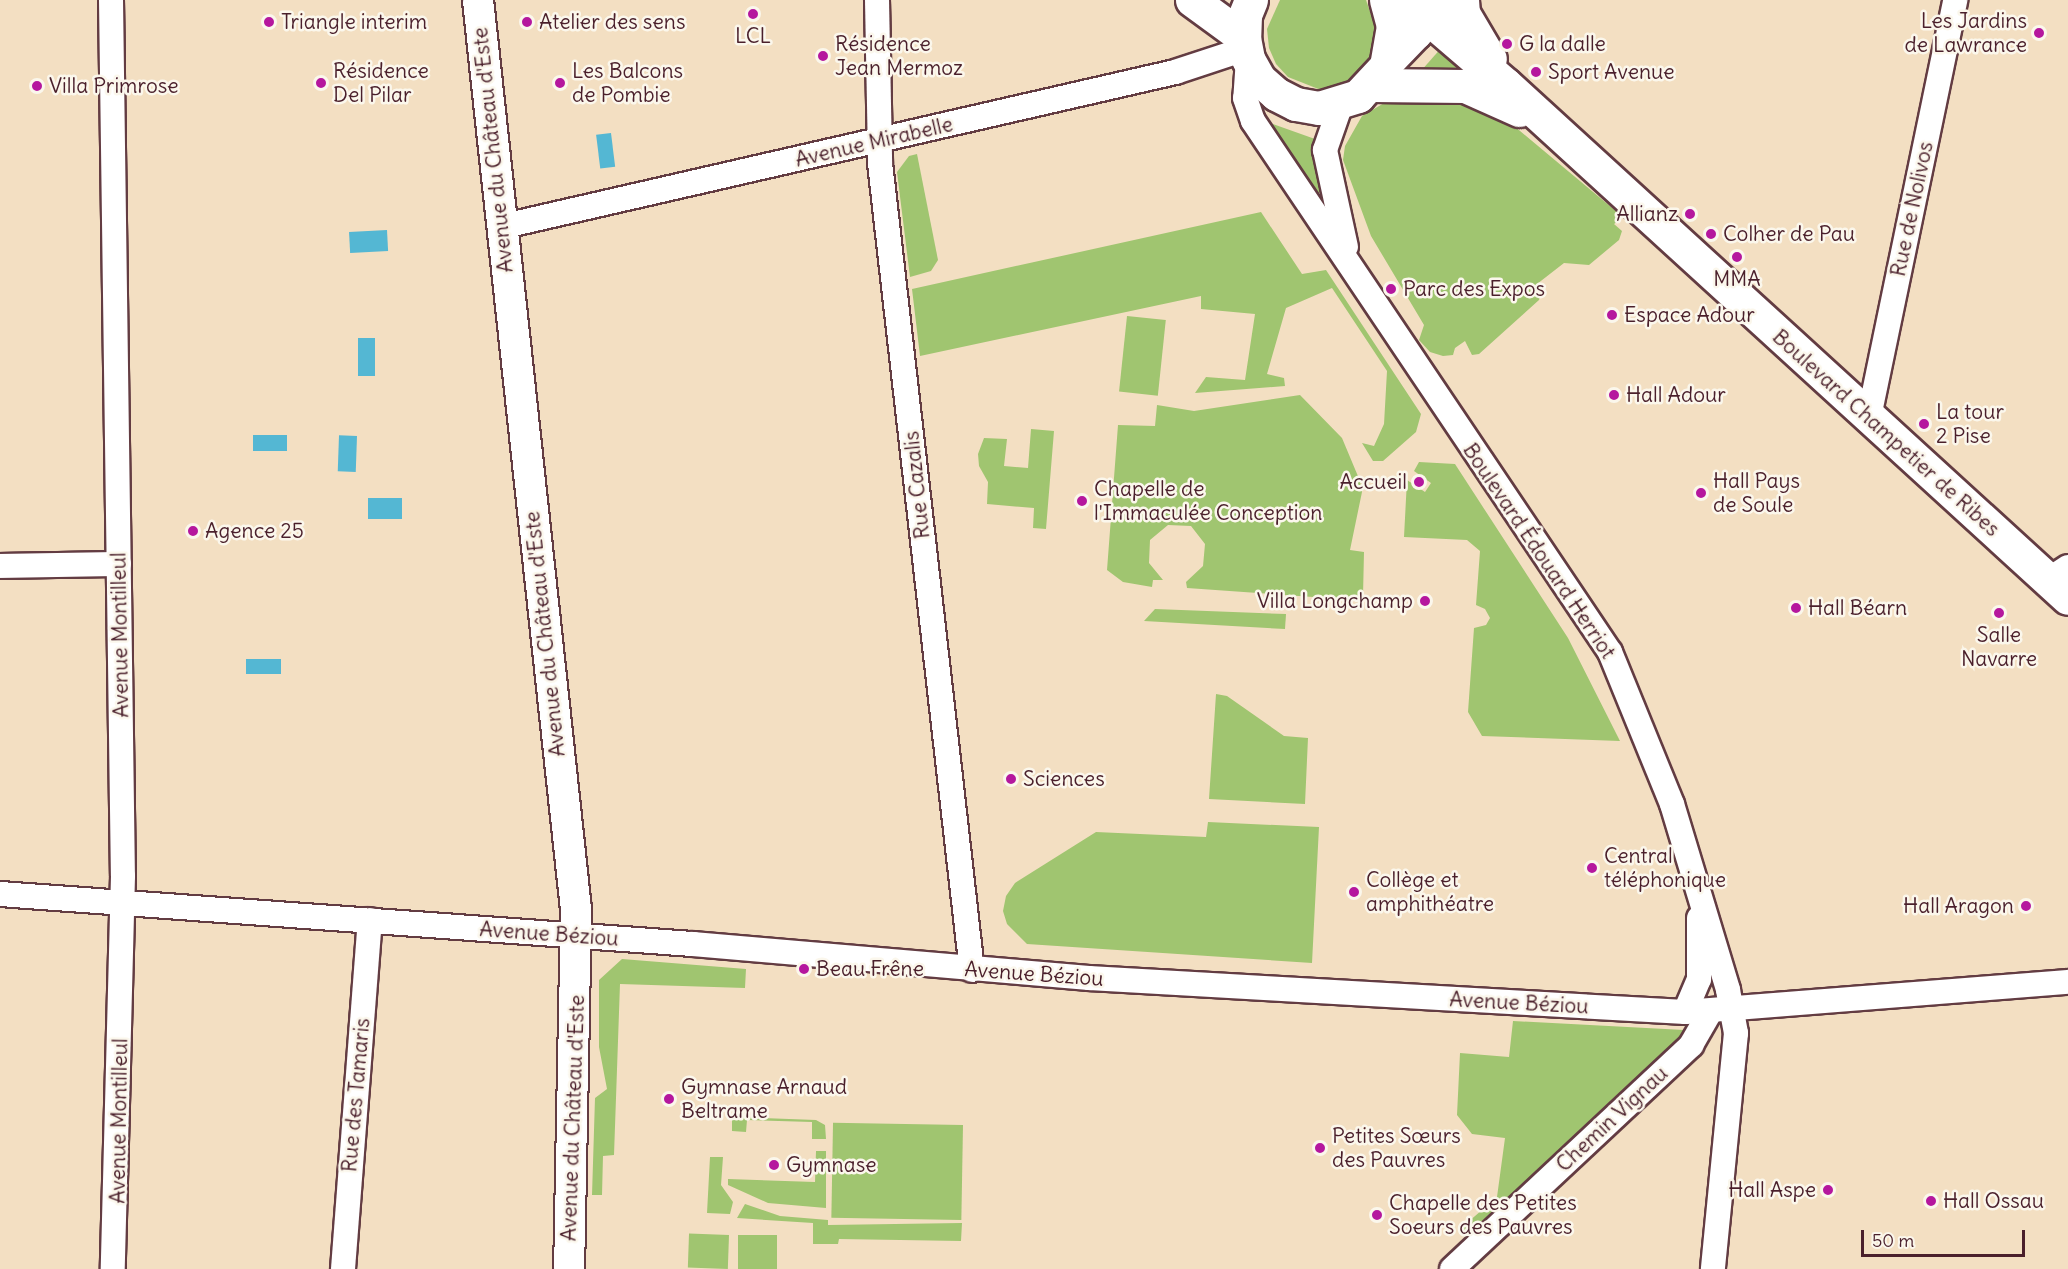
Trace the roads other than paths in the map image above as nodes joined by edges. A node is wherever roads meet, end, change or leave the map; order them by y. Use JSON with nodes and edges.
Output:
{"nodes":[{"id":1,"x":111,"y":0,"type":"edge"},
{"id":2,"x":478,"y":0,"type":"edge"},
{"id":3,"x":877,"y":0,"type":"edge"},
{"id":4,"x":1192,"y":0,"type":"edge"},
{"id":5,"x":1251,"y":0,"type":"edge"},
{"id":6,"x":1462,"y":0,"type":"edge"},
{"id":7,"x":1955,"y":0,"type":"edge"},
{"id":8,"x":1412,"y":5,"type":"edge"},
{"id":9,"x":1245,"y":49,"type":"junction"},
{"id":10,"x":1379,"y":75,"type":"junction"},
{"id":11,"x":1505,"y":84,"type":"junction"},
{"id":12,"x":1341,"y":104,"type":"junction"},
{"id":13,"x":1545,"y":122,"type":"junction"},
{"id":14,"x":879,"y":142,"type":"junction"},
{"id":15,"x":500,"y":227,"type":"junction"},
{"id":16,"x":1349,"y":261,"type":"junction"},
{"id":17,"x":1869,"y":417,"type":"junction"},
{"id":18,"x":119,"y":564,"type":"junction"},
{"id":19,"x":0,"y":566,"type":"edge"},
{"id":20,"x":2061,"y":582,"type":"edge"},
{"id":21,"x":0,"y":894,"type":"edge"},
{"id":22,"x":1699,"y":894,"type":"junction"},
{"id":23,"x":123,"y":903,"type":"junction"},
{"id":24,"x":370,"y":920,"type":"junction"},
{"id":25,"x":577,"y":936,"type":"junction"},
{"id":26,"x":972,"y":970,"type":"junction"},
{"id":27,"x":2068,"y":982,"type":"edge"},
{"id":28,"x":1722,"y":1011,"type":"junction"},
{"id":29,"x":1685,"y":1012,"type":"junction"},
{"id":30,"x":113,"y":1269,"type":"edge"},
{"id":31,"x":343,"y":1269,"type":"edge"},
{"id":32,"x":569,"y":1269,"type":"edge"},
{"id":33,"x":1452,"y":1269,"type":"edge"},
{"id":34,"x":1713,"y":1269,"type":"edge"}],
"edges":[{"from":1,"to":18,"type":"street","name":"Avenue Montilleul"},
{"from":2,"to":15,"type":"street","name":"Avenue du Château d'Este"},
{"from":3,"to":14,"type":"street","name":"Rue Cazalis"},
{"from":4,"to":9,"type":"main road"},
{"from":5,"to":9,"type":"main road"},
{"from":6,"to":11,"type":"main road"},
{"from":7,"to":17,"type":"street","name":"Rue de Nolivos"},
{"from":8,"to":10,"type":"main road"},
{"from":8,"to":11,"type":"main road","name":"Boulevard Champetier de Ribes"},
{"from":9,"to":12,"type":"main road"},
{"from":9,"to":14,"type":"street","name":"Avenue Mirabelle"},
{"from":9,"to":16,"type":"street","name":"Boulevard Édouard Herriot"},
{"from":10,"to":12,"type":"main road"},
{"from":10,"to":13,"type":"main road","name":"Boulevard Champetier de Ribes"},
{"from":11,"to":13,"type":"main road","name":"Boulevard Champetier de Ribes"},
{"from":12,"to":16,"type":"street","name":"Boulevard Édouard Herriot"},
{"from":13,"to":17,"type":"main road","name":"Boulevard Champetier de Ribes"},
{"from":14,"to":15,"type":"street","name":"Avenue Mirabelle"},
{"from":14,"to":26,"type":"street","name":"Rue Cazalis"},
{"from":15,"to":25,"type":"street","name":"Avenue du Château d'Este"},
{"from":16,"to":22,"type":"street","name":"Boulevard Édouard Herriot"},
{"from":17,"to":20,"type":"main road","name":"Boulevard Champetier de Ribes"},
{"from":18,"to":19,"type":"street"},
{"from":18,"to":23,"type":"street","name":"Avenue Montilleul"},
{"from":21,"to":23,"type":"street","name":"Avenue Béziou"},
{"from":22,"to":28,"type":"street","name":"Boulevard Édouard Herriot"},
{"from":22,"to":29,"type":"street","name":"Boulevard Édouard Herriot"},
{"from":23,"to":24,"type":"street","name":"Avenue Béziou"},
{"from":23,"to":30,"type":"street","name":"Avenue Montilleul"},
{"from":24,"to":25,"type":"street","name":"Avenue Béziou"},
{"from":24,"to":31,"type":"street","name":"Rue des Tamaris"},
{"from":25,"to":26,"type":"street","name":"Avenue Béziou"},
{"from":25,"to":32,"type":"street","name":"Avenue du Château d'Este"},
{"from":26,"to":29,"type":"street","name":"Avenue Béziou"},
{"from":27,"to":28,"type":"street","name":"Avenue Béziou"},
{"from":28,"to":29,"type":"street","name":"Avenue Béziou"},
{"from":28,"to":33,"type":"street","name":"Chemin Vignau"},
{"from":28,"to":34,"type":"street","name":"Boulevard Édouard Herriot"}]}
